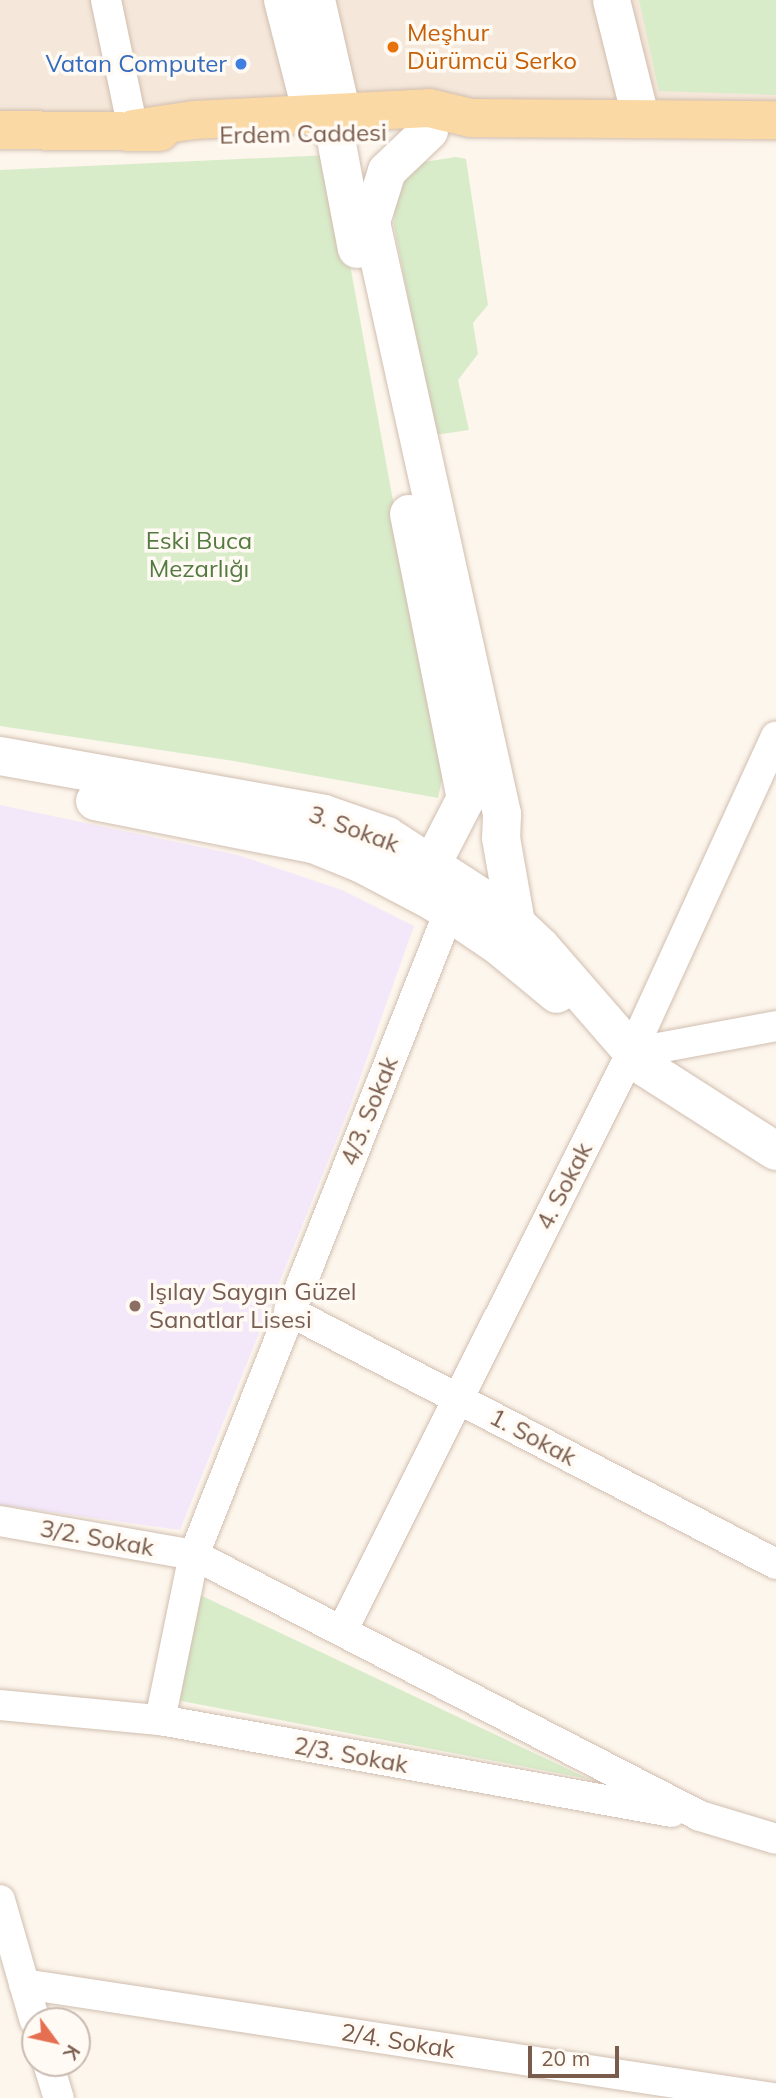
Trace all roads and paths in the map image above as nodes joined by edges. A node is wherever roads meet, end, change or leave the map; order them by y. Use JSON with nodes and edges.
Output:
{"nodes":[{"id":1,"x":106,"y":0,"type":"edge"},
{"id":2,"x":283,"y":0,"type":"edge"},
{"id":3,"x":316,"y":0,"type":"edge"},
{"id":4,"x":611,"y":0,"type":"edge"},
{"id":5,"x":640,"y":116,"type":"junction"},
{"id":6,"x":471,"y":118,"type":"junction"},
{"id":7,"x":776,"y":120,"type":"edge"},
{"id":8,"x":330,"y":121,"type":"junction"},
{"id":9,"x":133,"y":129,"type":"junction"},
{"id":10,"x":0,"y":130,"type":"edge"},
{"id":11,"x":429,"y":131,"type":"junction"},
{"id":12,"x":776,"y":737,"type":"edge"},
{"id":13,"x":0,"y":757,"type":"edge"},
{"id":14,"x":768,"y":771,"type":"edge"},
{"id":15,"x":0,"y":783,"type":"edge"},
{"id":16,"x":433,"y":862,"type":"junction"},
{"id":17,"x":449,"y":912,"type":"junction"},
{"id":18,"x":516,"y":923,"type":"junction"},
{"id":19,"x":776,"y":1026,"type":"edge"},
{"id":20,"x":631,"y":1053,"type":"junction"},
{"id":21,"x":776,"y":1151,"type":"edge"},
{"id":22,"x":289,"y":1311,"type":"junction"},
{"id":23,"x":459,"y":1398,"type":"junction"},
{"id":24,"x":0,"y":1521,"type":"edge"},
{"id":25,"x":194,"y":1555,"type":"junction"},
{"id":26,"x":776,"y":1564,"type":"edge"},
{"id":27,"x":342,"y":1631,"type":"junction"},
{"id":28,"x":0,"y":1705,"type":"edge"},
{"id":29,"x":160,"y":1720,"type":"junction"},
{"id":30,"x":700,"y":1816,"type":"junction"},
{"id":31,"x":776,"y":1839,"type":"edge"},
{"id":32,"x":0,"y":1900,"type":"edge"},
{"id":33,"x":24,"y":1984,"type":"junction"},
{"id":34,"x":31,"y":2007,"type":"edge"},
{"id":35,"x":52,"y":2077,"type":"edge"},
{"id":36,"x":59,"y":2098,"type":"edge"},
{"id":37,"x":773,"y":2098,"type":"edge"}],
"edges":[{"from":1,"to":9,"type":"street"},
{"from":2,"to":8,"type":"main road"},
{"from":3,"to":8,"type":"main road"},
{"from":4,"to":5,"type":"street"},
{"from":5,"to":6,"type":"main road","name":"Erdem Caddesi"},
{"from":5,"to":7,"type":"main road","name":"Erdem Caddesi"},
{"from":6,"to":8,"type":"main road","name":"Erdem Caddesi"},
{"from":6,"to":11,"type":"main road","name":"Erdem Caddesi"},
{"from":8,"to":9,"type":"main road","name":"Erdem Caddesi"},
{"from":8,"to":11,"type":"main road","name":"Erdem Caddesi"},
{"from":8,"to":16,"type":"main road"},
{"from":9,"to":10,"type":"main road","name":"Erdem Caddesi"},
{"from":11,"to":18,"type":"main road"},
{"from":12,"to":14,"type":"street","name":"4. Sokak"},
{"from":13,"to":16,"type":"main road","name":"3. Sokak"},
{"from":14,"to":20,"type":"street","name":"4. Sokak"},
{"from":15,"to":17,"type":"main road","name":"3. Sokak"},
{"from":16,"to":17,"type":"main road"},
{"from":16,"to":18,"type":"main road","name":"3. Sokak"},
{"from":17,"to":20,"type":"main road","name":"3. Sokak"},
{"from":17,"to":22,"type":"street","name":"4/3. Sokak"},
{"from":18,"to":20,"type":"main road","name":"3. Sokak"},
{"from":19,"to":20,"type":"street"},
{"from":20,"to":21,"type":"main road","name":"3. Sokak"},
{"from":20,"to":23,"type":"street","name":"4. Sokak"},
{"from":22,"to":23,"type":"street","name":"1. Sokak"},
{"from":22,"to":25,"type":"street","name":"4/3. Sokak"},
{"from":23,"to":26,"type":"street","name":"1. Sokak"},
{"from":23,"to":27,"type":"street","name":"4. Sokak"},
{"from":24,"to":25,"type":"street","name":"3/2. Sokak"},
{"from":25,"to":27,"type":"street","name":"2/3. Sokak"},
{"from":25,"to":29,"type":"street"},
{"from":27,"to":30,"type":"street","name":"2/3. Sokak"},
{"from":28,"to":29,"type":"street","name":"2/3. Sokak"},
{"from":29,"to":30,"type":"street","name":"2/3. Sokak"},
{"from":30,"to":31,"type":"street","name":"2/3. Sokak"},
{"from":32,"to":33,"type":"street"},
{"from":33,"to":34,"type":"street"},
{"from":33,"to":37,"type":"street","name":"2/4. Sokak"},
{"from":35,"to":36,"type":"street"}]}
